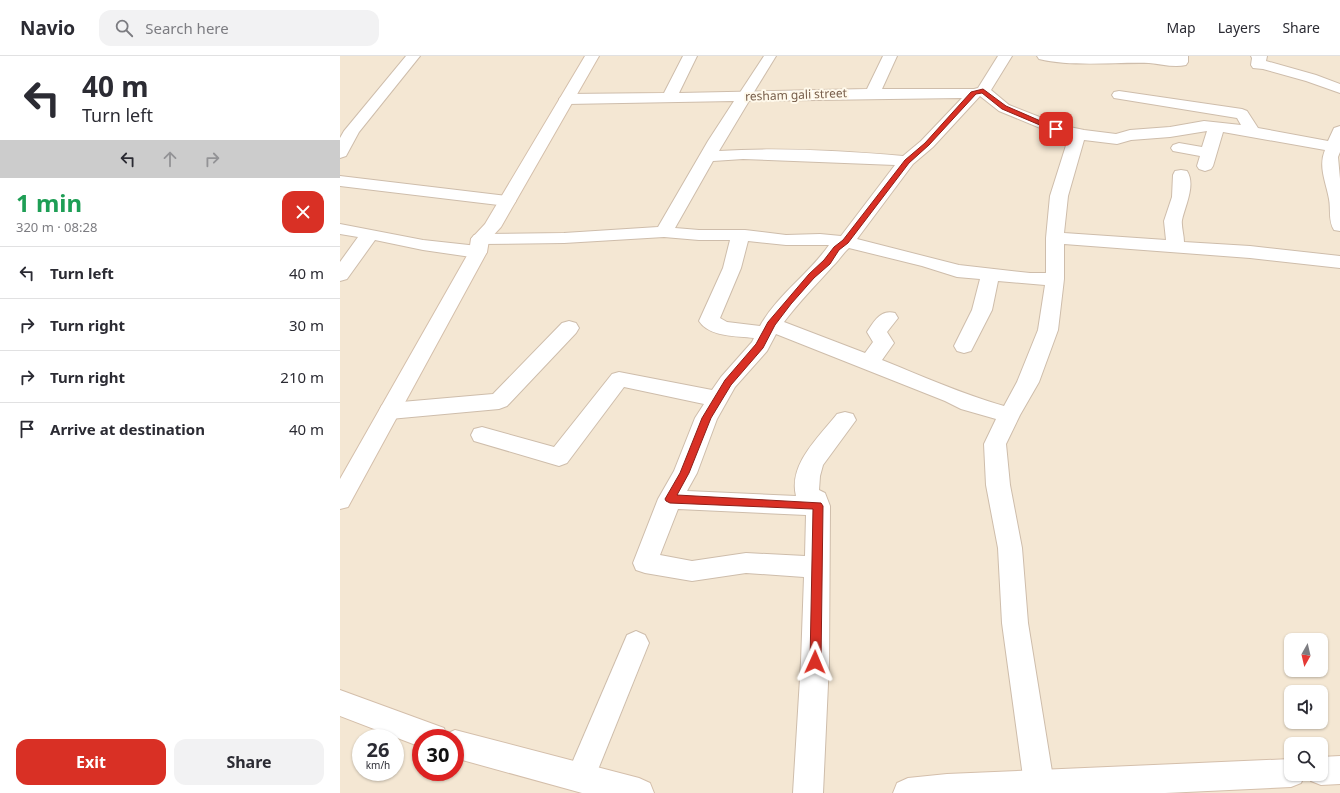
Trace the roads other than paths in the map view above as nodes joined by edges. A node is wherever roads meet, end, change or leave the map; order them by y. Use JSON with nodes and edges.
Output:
{"nodes":[{"id":1,"x":413,"y":56,"type":"edge"},
{"id":2,"x":592,"y":56,"type":"edge"},
{"id":3,"x":690,"y":56,"type":"edge"},
{"id":4,"x":770,"y":56,"type":"edge"},
{"id":5,"x":890,"y":56,"type":"edge"},
{"id":6,"x":1005,"y":56,"type":"edge"},
{"id":7,"x":1044,"y":56,"type":"edge"},
{"id":8,"x":1181,"y":56,"type":"edge"},
{"id":9,"x":1258,"y":56,"type":"edge"},
{"id":10,"x":1340,"y":89,"type":"edge"},
{"id":11,"x":978,"y":92,"type":"junction"},
{"id":12,"x":873,"y":93,"type":"junction"},
{"id":13,"x":1119,"y":95,"type":"dead end"},
{"id":14,"x":744,"y":97,"type":"junction"},
{"id":15,"x":670,"y":98,"type":"junction"},
{"id":16,"x":567,"y":99,"type":"junction"},
{"id":17,"x":1216,"y":128,"type":"junction"},
{"id":18,"x":1253,"y":132,"type":"junction"},
{"id":19,"x":1077,"y":134,"type":"junction"},
{"id":20,"x":1338,"y":137,"type":"edge"},
{"id":21,"x":1179,"y":148,"type":"dead end"},
{"id":22,"x":340,"y":153,"type":"edge"},
{"id":23,"x":708,"y":156,"type":"junction"},
{"id":24,"x":907,"y":161,"type":"junction"},
{"id":25,"x":1181,"y":175,"type":"dead end"},
{"id":26,"x":340,"y":181,"type":"edge"},
{"id":27,"x":1338,"y":193,"type":"edge"},
{"id":28,"x":507,"y":201,"type":"junction"},
{"id":29,"x":1340,"y":226,"type":"edge"},
{"id":30,"x":340,"y":229,"type":"edge"},
{"id":31,"x":664,"y":232,"type":"junction"},
{"id":32,"x":370,"y":234,"type":"junction"},
{"id":33,"x":741,"y":235,"type":"junction"},
{"id":34,"x":1055,"y":238,"type":"junction"},
{"id":35,"x":846,"y":242,"type":"junction"},
{"id":36,"x":479,"y":246,"type":"junction"},
{"id":37,"x":1176,"y":247,"type":"junction"},
{"id":38,"x":1340,"y":262,"type":"edge"},
{"id":39,"x":340,"y":275,"type":"edge"},
{"id":40,"x":990,"y":275,"type":"junction"},
{"id":41,"x":1055,"y":279,"type":"junction"},
{"id":42,"x":888,"y":318,"type":"dead end"},
{"id":43,"x":569,"y":328,"type":"dead end"},
{"id":44,"x":769,"y":329,"type":"junction"},
{"id":45,"x":964,"y":346,"type":"dead end"},
{"id":46,"x":868,"y":363,"type":"junction"},
{"id":47,"x":718,"y":399,"type":"junction"},
{"id":48,"x":390,"y":411,"type":"junction"},
{"id":49,"x":1009,"y":416,"type":"junction"},
{"id":50,"x":845,"y":420,"type":"dead end"},
{"id":51,"x":482,"y":435,"type":"dead end"},
{"id":52,"x":670,"y":499,"type":"junction"},
{"id":53,"x":340,"y":500,"type":"edge"},
{"id":54,"x":818,"y":506,"type":"junction"},
{"id":55,"x":817,"y":567,"type":"junction"},
{"id":56,"x":636,"y":643,"type":"dead end"},
{"id":57,"x":340,"y":704,"type":"edge"},
{"id":58,"x":412,"y":730,"type":"edge"},
{"id":59,"x":464,"y":747,"type":"edge"},
{"id":60,"x":1340,"y":770,"type":"edge"},
{"id":61,"x":1328,"y":771,"type":"edge"},
{"id":62,"x":1284,"y":773,"type":"edge"},
{"id":63,"x":581,"y":777,"type":"junction"},
{"id":64,"x":1039,"y":784,"type":"junction"},
{"id":65,"x":947,"y":791,"type":"edge"},
{"id":66,"x":639,"y":793,"type":"edge"},
{"id":67,"x":808,"y":793,"type":"edge"},
{"id":68,"x":908,"y":793,"type":"edge"}],
"edges":[{"from":1,"to":22,"type":"street"},
{"from":2,"to":16,"type":"street"},
{"from":3,"to":15,"type":"street"},
{"from":4,"to":14,"type":"street"},
{"from":5,"to":12,"type":"street"},
{"from":6,"to":11,"type":"street"},
{"from":7,"to":8,"type":"street"},
{"from":9,"to":10,"type":"street"},
{"from":11,"to":12,"type":"street","name":"resham gali street"},
{"from":11,"to":19,"type":"street"},
{"from":11,"to":24,"type":"street"},
{"from":12,"to":14,"type":"street","name":"resham gali street"},
{"from":13,"to":18,"type":"street"},
{"from":14,"to":15,"type":"street","name":"resham gali street"},
{"from":14,"to":23,"type":"street"},
{"from":15,"to":16,"type":"street","name":"resham gali street"},
{"from":16,"to":28,"type":"street"},
{"from":17,"to":18,"type":"street"},
{"from":17,"to":19,"type":"street"},
{"from":17,"to":21,"type":"street"},
{"from":18,"to":20,"type":"street"},
{"from":19,"to":34,"type":"street"},
{"from":20,"to":27,"type":"street"},
{"from":23,"to":24,"type":"street"},
{"from":23,"to":31,"type":"street"},
{"from":24,"to":35,"type":"street"},
{"from":25,"to":37,"type":"street"},
{"from":26,"to":28,"type":"street"},
{"from":27,"to":29,"type":"street"},
{"from":28,"to":36,"type":"street"},
{"from":30,"to":32,"type":"street"},
{"from":31,"to":33,"type":"street"},
{"from":31,"to":36,"type":"street"},
{"from":32,"to":36,"type":"street"},
{"from":32,"to":39,"type":"street"},
{"from":33,"to":35,"type":"street"},
{"from":33,"to":44,"type":"street"},
{"from":34,"to":37,"type":"street"},
{"from":34,"to":41,"type":"street"},
{"from":35,"to":40,"type":"street"},
{"from":35,"to":44,"type":"street"},
{"from":36,"to":48,"type":"street"},
{"from":37,"to":38,"type":"street"},
{"from":40,"to":41,"type":"street"},
{"from":40,"to":45,"type":"street"},
{"from":41,"to":49,"type":"street"},
{"from":42,"to":46,"type":"street"},
{"from":43,"to":48,"type":"street"},
{"from":44,"to":46,"type":"street"},
{"from":44,"to":47,"type":"street"},
{"from":46,"to":49,"type":"street"},
{"from":47,"to":51,"type":"street"},
{"from":47,"to":52,"type":"street"},
{"from":48,"to":53,"type":"street"},
{"from":49,"to":64,"type":"street"},
{"from":50,"to":54,"type":"street"},
{"from":52,"to":54,"type":"street"},
{"from":52,"to":55,"type":"street"},
{"from":54,"to":55,"type":"street"},
{"from":55,"to":67,"type":"street"},
{"from":56,"to":63,"type":"street"},
{"from":57,"to":58,"type":"street"},
{"from":59,"to":63,"type":"street"},
{"from":60,"to":61,"type":"street"},
{"from":62,"to":64,"type":"street"},
{"from":63,"to":66,"type":"street"},
{"from":64,"to":65,"type":"street"},
{"from":65,"to":68,"type":"street"}]}
